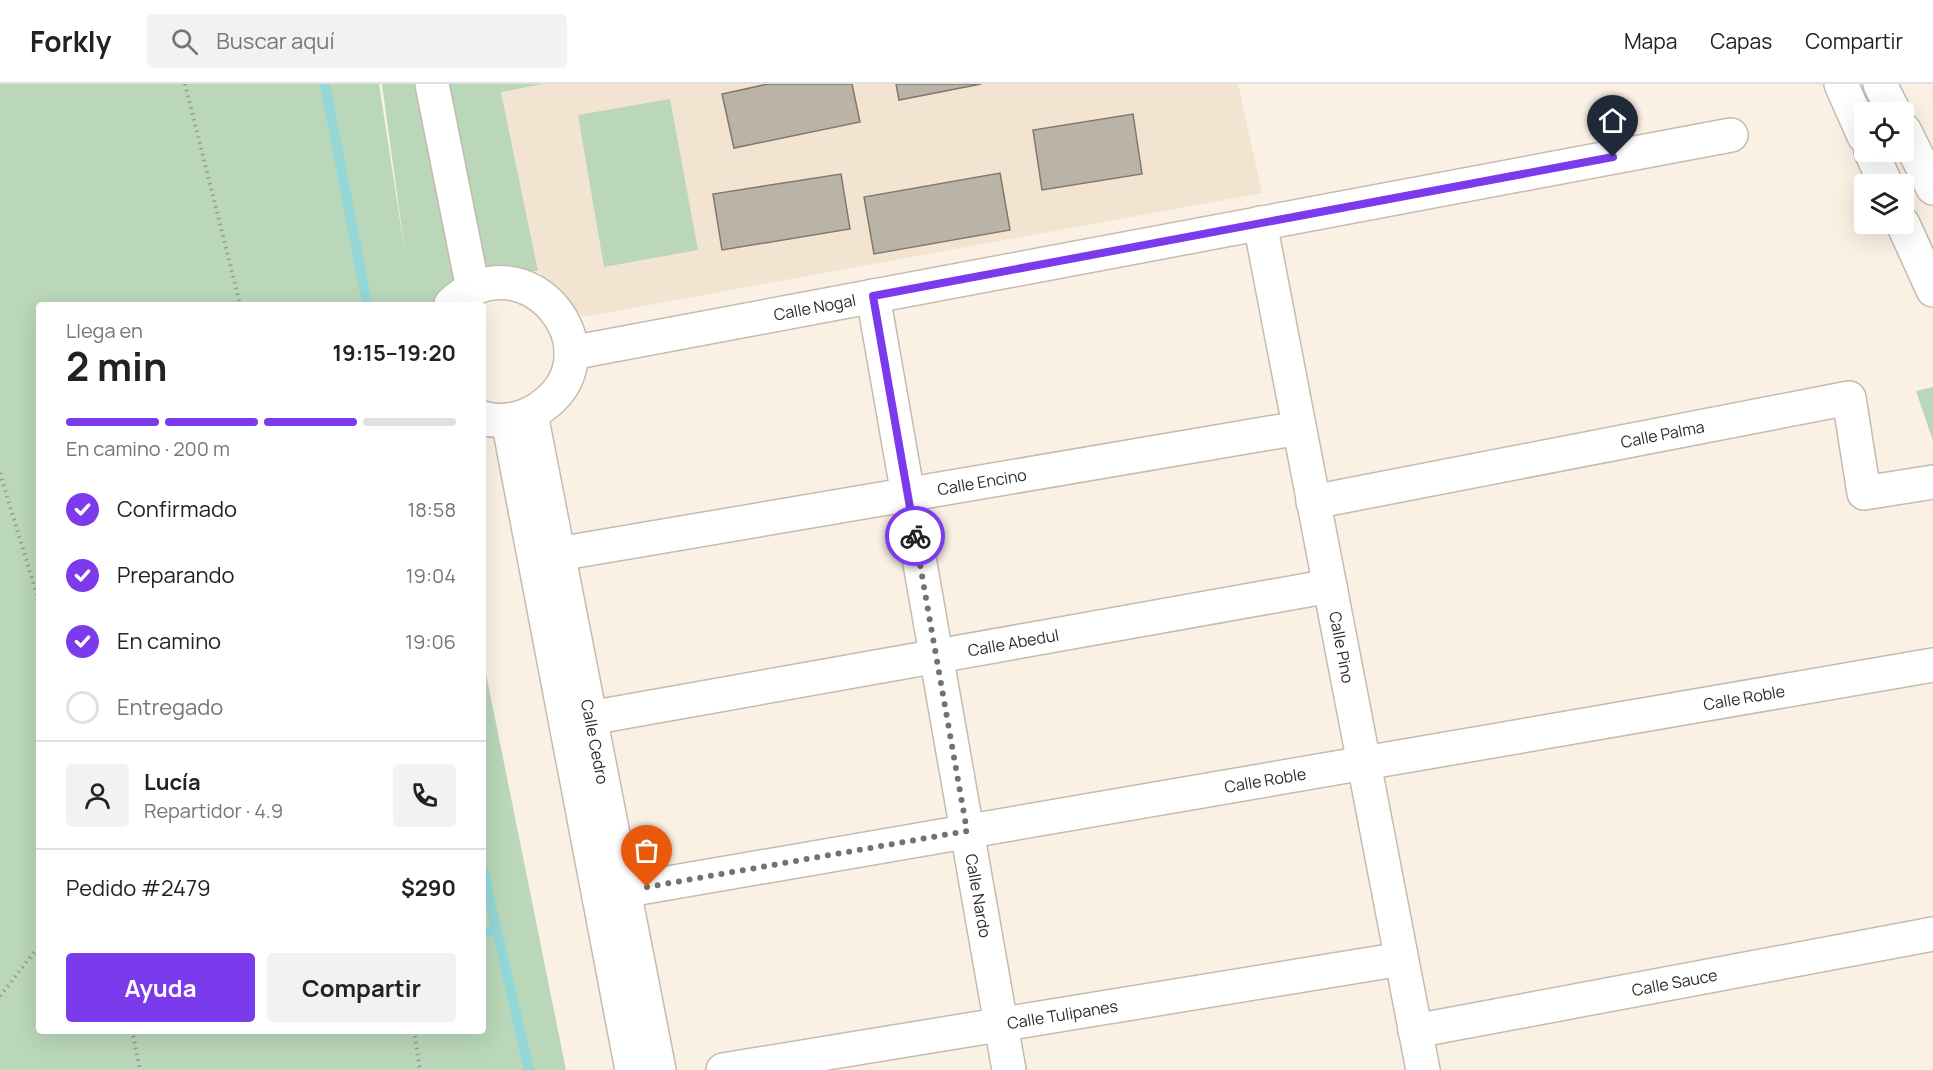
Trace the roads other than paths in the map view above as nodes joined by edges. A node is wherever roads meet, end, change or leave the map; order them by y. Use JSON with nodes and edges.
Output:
{"nodes":[{"id":1,"x":432,"y":84,"type":"edge"},
{"id":2,"x":1841,"y":84,"type":"edge"},
{"id":3,"x":1880,"y":84,"type":"edge"},
{"id":4,"x":1854,"y":102,"type":"edge"},
{"id":5,"x":1889,"y":102,"type":"edge"},
{"id":6,"x":1731,"y":135,"type":"dead end"},
{"id":7,"x":1902,"y":162,"type":"edge"},
{"id":8,"x":1933,"y":188,"type":"edge"},
{"id":9,"x":1260,"y":223,"type":"junction"},
{"id":10,"x":1908,"y":234,"type":"edge"},
{"id":11,"x":1933,"y":290,"type":"edge"},
{"id":12,"x":873,"y":296,"type":"junction"},
{"id":13,"x":462,"y":297,"type":"edge"},
{"id":14,"x":571,"y":352,"type":"junction"},
{"id":15,"x":507,"y":417,"type":"edge"},
{"id":16,"x":1299,"y":428,"type":"junction"},
{"id":17,"x":1933,"y":482,"type":"edge"},
{"id":18,"x":908,"y":495,"type":"junction"},
{"id":19,"x":1313,"y":502,"type":"junction"},
{"id":20,"x":558,"y":554,"type":"junction"},
{"id":21,"x":1330,"y":586,"type":"junction"},
{"id":22,"x":936,"y":656,"type":"junction"},
{"id":23,"x":1933,"y":665,"type":"edge"},
{"id":24,"x":590,"y":718,"type":"junction"},
{"id":25,"x":1364,"y":763,"type":"junction"},
{"id":26,"x":967,"y":831,"type":"junction"},
{"id":27,"x":611,"y":893,"type":"junction"},
{"id":28,"x":1933,"y":934,"type":"edge"},
{"id":29,"x":1401,"y":958,"type":"junction"},
{"id":30,"x":1001,"y":1024,"type":"junction"},
{"id":31,"x":1415,"y":1031,"type":"junction"},
{"id":32,"x":632,"y":1070,"type":"edge"},
{"id":33,"x":659,"y":1070,"type":"edge"},
{"id":34,"x":723,"y":1070,"type":"edge"},
{"id":35,"x":1009,"y":1070,"type":"edge"},
{"id":36,"x":1423,"y":1070,"type":"edge"}],
"edges":[{"from":1,"to":13,"type":"street"},
{"from":2,"to":4,"type":"street"},
{"from":3,"to":5,"type":"street"},
{"from":6,"to":9,"type":"street","name":"Calle Nogal"},
{"from":7,"to":8,"type":"street"},
{"from":9,"to":12,"type":"street","name":"Calle Nogal"},
{"from":9,"to":16,"type":"street","name":"Calle Pino"},
{"from":10,"to":11,"type":"street"},
{"from":12,"to":14,"type":"street","name":"Calle Nogal"},
{"from":12,"to":18,"type":"street","name":"Calle Nardo"},
{"from":13,"to":14,"type":"street"},
{"from":14,"to":15,"type":"street"},
{"from":15,"to":20,"type":"street","name":"Calle Cedro"},
{"from":15,"to":27,"type":"street","name":"Calle Cedro"},
{"from":16,"to":18,"type":"street","name":"Calle Encino"},
{"from":16,"to":19,"type":"street","name":"Calle Pino"},
{"from":17,"to":19,"type":"street","name":"Calle Palma"},
{"from":18,"to":20,"type":"street","name":"Calle Encino"},
{"from":18,"to":22,"type":"street","name":"Calle Nardo"},
{"from":19,"to":21,"type":"street","name":"Calle Pino"},
{"from":20,"to":24,"type":"street","name":"Calle Cedro"},
{"from":21,"to":22,"type":"street","name":"Calle Abedul"},
{"from":21,"to":25,"type":"street","name":"Calle Pino"},
{"from":22,"to":24,"type":"street","name":"Calle Abedul"},
{"from":22,"to":26,"type":"street","name":"Calle Nardo"},
{"from":23,"to":25,"type":"street","name":"Calle Roble"},
{"from":24,"to":27,"type":"street","name":"Calle Cedro"},
{"from":25,"to":26,"type":"street","name":"Calle Roble"},
{"from":25,"to":29,"type":"street","name":"Calle Pino"},
{"from":26,"to":27,"type":"street","name":"Calle Roble"},
{"from":26,"to":30,"type":"street","name":"Calle Nardo"},
{"from":27,"to":32,"type":"street","name":"Calle Cedro"},
{"from":27,"to":33,"type":"street","name":"Calle Cedro"},
{"from":28,"to":31,"type":"street","name":"Calle Sauce"},
{"from":29,"to":30,"type":"street","name":"Calle Tulipanes"},
{"from":29,"to":31,"type":"street","name":"Calle Pino"},
{"from":30,"to":34,"type":"street","name":"Calle Tulipanes"},
{"from":30,"to":35,"type":"street","name":"Calle Nardo"},
{"from":31,"to":36,"type":"street","name":"Calle Pino"}]}
